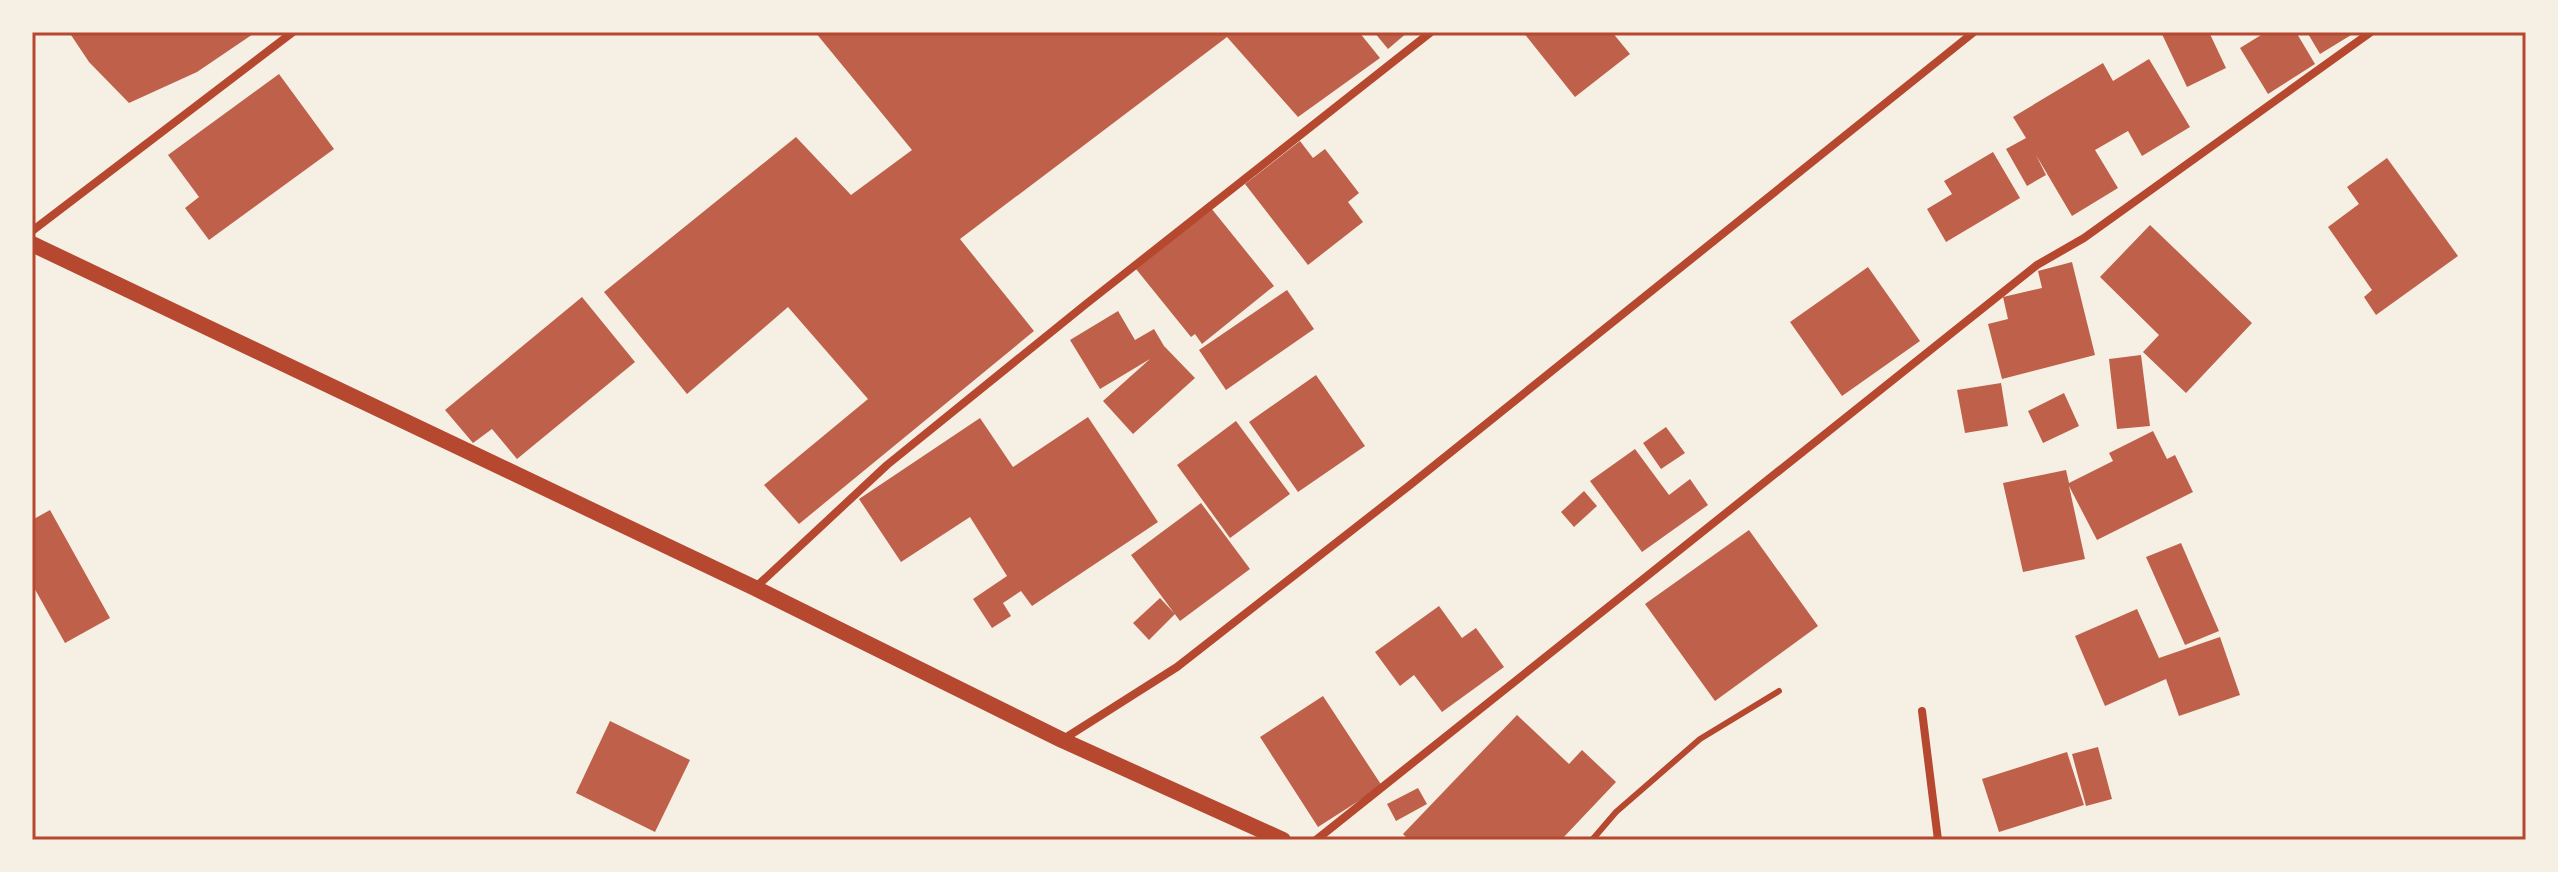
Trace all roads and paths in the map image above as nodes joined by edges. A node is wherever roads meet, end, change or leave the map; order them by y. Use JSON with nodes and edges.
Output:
{"nodes":[{"id":1,"x":293,"y":32,"type":"edge"},
{"id":2,"x":1431,"y":32,"type":"edge"},
{"id":3,"x":1974,"y":32,"type":"edge"},
{"id":4,"x":2371,"y":32,"type":"edge"},
{"id":5,"x":32,"y":231,"type":"edge"},
{"id":6,"x":32,"y":244,"type":"edge"},
{"id":7,"x":755,"y":588,"type":"junction"},
{"id":8,"x":1779,"y":691,"type":"dead end"},
{"id":9,"x":1922,"y":711,"type":"dead end"},
{"id":10,"x":1062,"y":740,"type":"junction"},
{"id":11,"x":1283,"y":840,"type":"edge"},
{"id":12,"x":1316,"y":840,"type":"edge"},
{"id":13,"x":1592,"y":840,"type":"edge"},
{"id":14,"x":1938,"y":840,"type":"edge"}],
"edges":[{"from":1,"to":5,"type":"street"},
{"from":2,"to":7,"type":"street"},
{"from":3,"to":10,"type":"street"},
{"from":4,"to":12,"type":"street"},
{"from":6,"to":7,"type":"main road"},
{"from":7,"to":10,"type":"main road"},
{"from":8,"to":13,"type":"lane"},
{"from":9,"to":14,"type":"street"},
{"from":10,"to":11,"type":"main road"}]}
